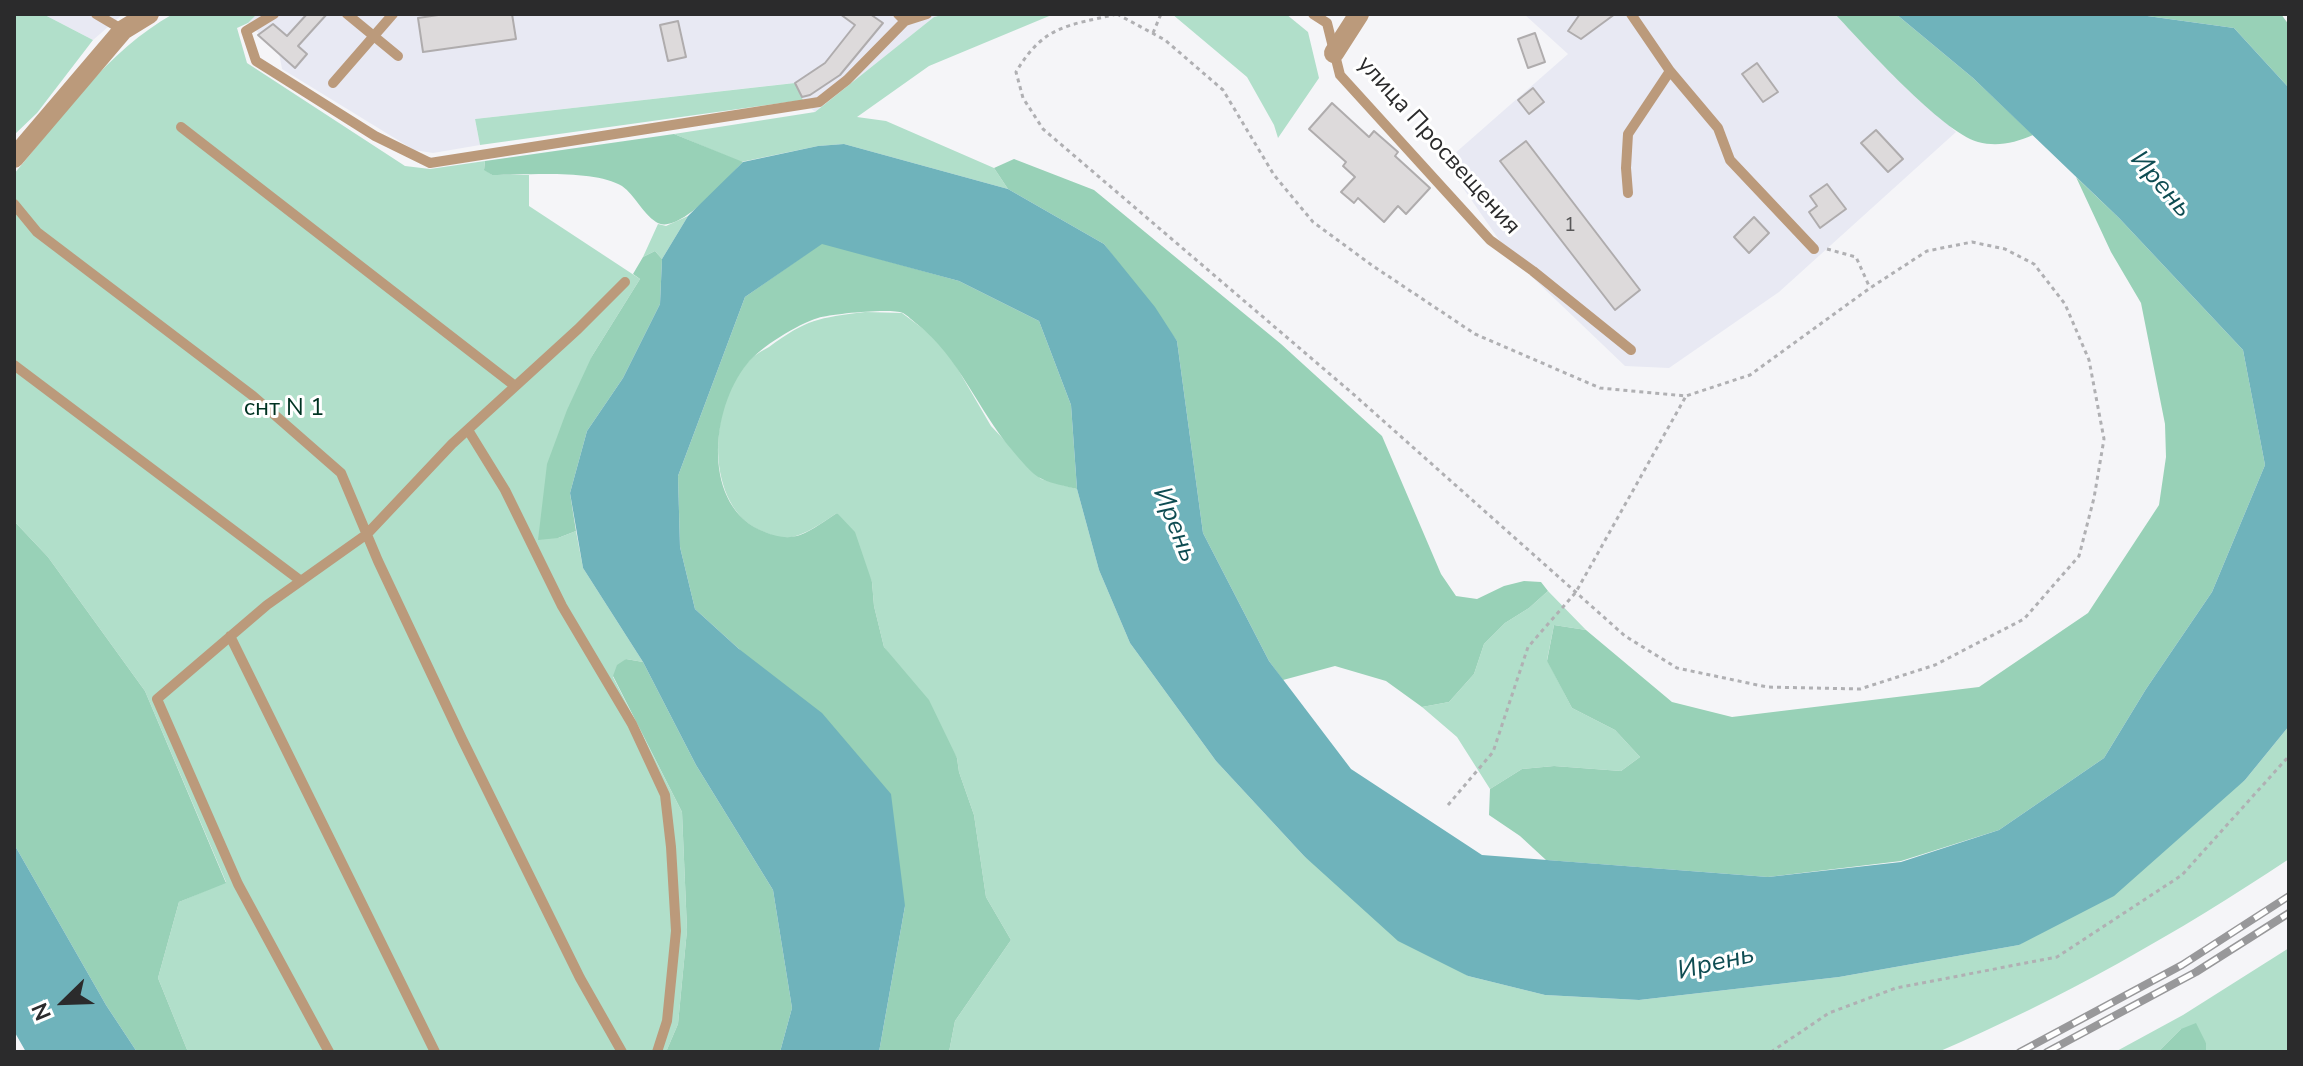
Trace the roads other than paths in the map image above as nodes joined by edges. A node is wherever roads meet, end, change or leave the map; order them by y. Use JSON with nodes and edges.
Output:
{"nodes":[{"id":1,"x":96,"y":14,"type":"edge"},
{"id":2,"x":149,"y":14,"type":"edge"},
{"id":3,"x":274,"y":14,"type":"edge"},
{"id":4,"x":347,"y":14,"type":"edge"},
{"id":5,"x":393,"y":14,"type":"edge"},
{"id":6,"x":927,"y":14,"type":"edge"},
{"id":7,"x":1313,"y":14,"type":"edge"},
{"id":8,"x":1359,"y":14,"type":"edge"},
{"id":9,"x":1631,"y":14,"type":"edge"},
{"id":10,"x":905,"y":16,"type":"edge"},
{"id":11,"x":123,"y":30,"type":"junction"},
{"id":12,"x":373,"y":36,"type":"junction"},
{"id":13,"x":1334,"y":53,"type":"junction"},
{"id":14,"x":398,"y":56,"type":"dead end"},
{"id":15,"x":1670,"y":71,"type":"junction"},
{"id":16,"x":333,"y":83,"type":"dead end"},
{"id":17,"x":181,"y":127,"type":"dead end"},
{"id":18,"x":14,"y":158,"type":"edge"},
{"id":19,"x":1628,"y":193,"type":"dead end"},
{"id":20,"x":14,"y":204,"type":"edge"},
{"id":21,"x":1814,"y":249,"type":"road end"},
{"id":22,"x":625,"y":282,"type":"dead end"},
{"id":23,"x":1631,"y":350,"type":"dead end"},
{"id":24,"x":14,"y":365,"type":"edge"},
{"id":25,"x":515,"y":386,"type":"junction"},
{"id":26,"x":468,"y":430,"type":"junction"},
{"id":27,"x":367,"y":534,"type":"junction"},
{"id":28,"x":301,"y":581,"type":"junction"},
{"id":29,"x":230,"y":636,"type":"junction"},
{"id":30,"x":329,"y":1052,"type":"edge"},
{"id":31,"x":435,"y":1052,"type":"edge"},
{"id":32,"x":622,"y":1052,"type":"edge"},
{"id":33,"x":657,"y":1052,"type":"edge"}],
"edges":[{"from":1,"to":11,"type":"lane"},
{"from":2,"to":11,"type":"street"},
{"from":3,"to":10,"type":"lane"},
{"from":4,"to":12,"type":"lane"},
{"from":5,"to":12,"type":"lane"},
{"from":6,"to":10,"type":"lane"},
{"from":7,"to":13,"type":"lane","name":"улица Просвещения"},
{"from":8,"to":13,"type":"street"},
{"from":9,"to":15,"type":"lane"},
{"from":11,"to":18,"type":"street"},
{"from":12,"to":14,"type":"lane"},
{"from":12,"to":16,"type":"lane"},
{"from":13,"to":23,"type":"lane","name":"улица Просвещения"},
{"from":15,"to":19,"type":"lane"},
{"from":15,"to":21,"type":"lane"},
{"from":17,"to":25,"type":"lane"},
{"from":20,"to":27,"type":"lane"},
{"from":22,"to":25,"type":"lane"},
{"from":24,"to":28,"type":"lane"},
{"from":25,"to":26,"type":"lane"},
{"from":26,"to":27,"type":"lane"},
{"from":26,"to":33,"type":"lane"},
{"from":27,"to":28,"type":"lane"},
{"from":27,"to":32,"type":"lane"},
{"from":28,"to":29,"type":"lane"},
{"from":29,"to":30,"type":"lane"},
{"from":29,"to":31,"type":"lane"}]}
